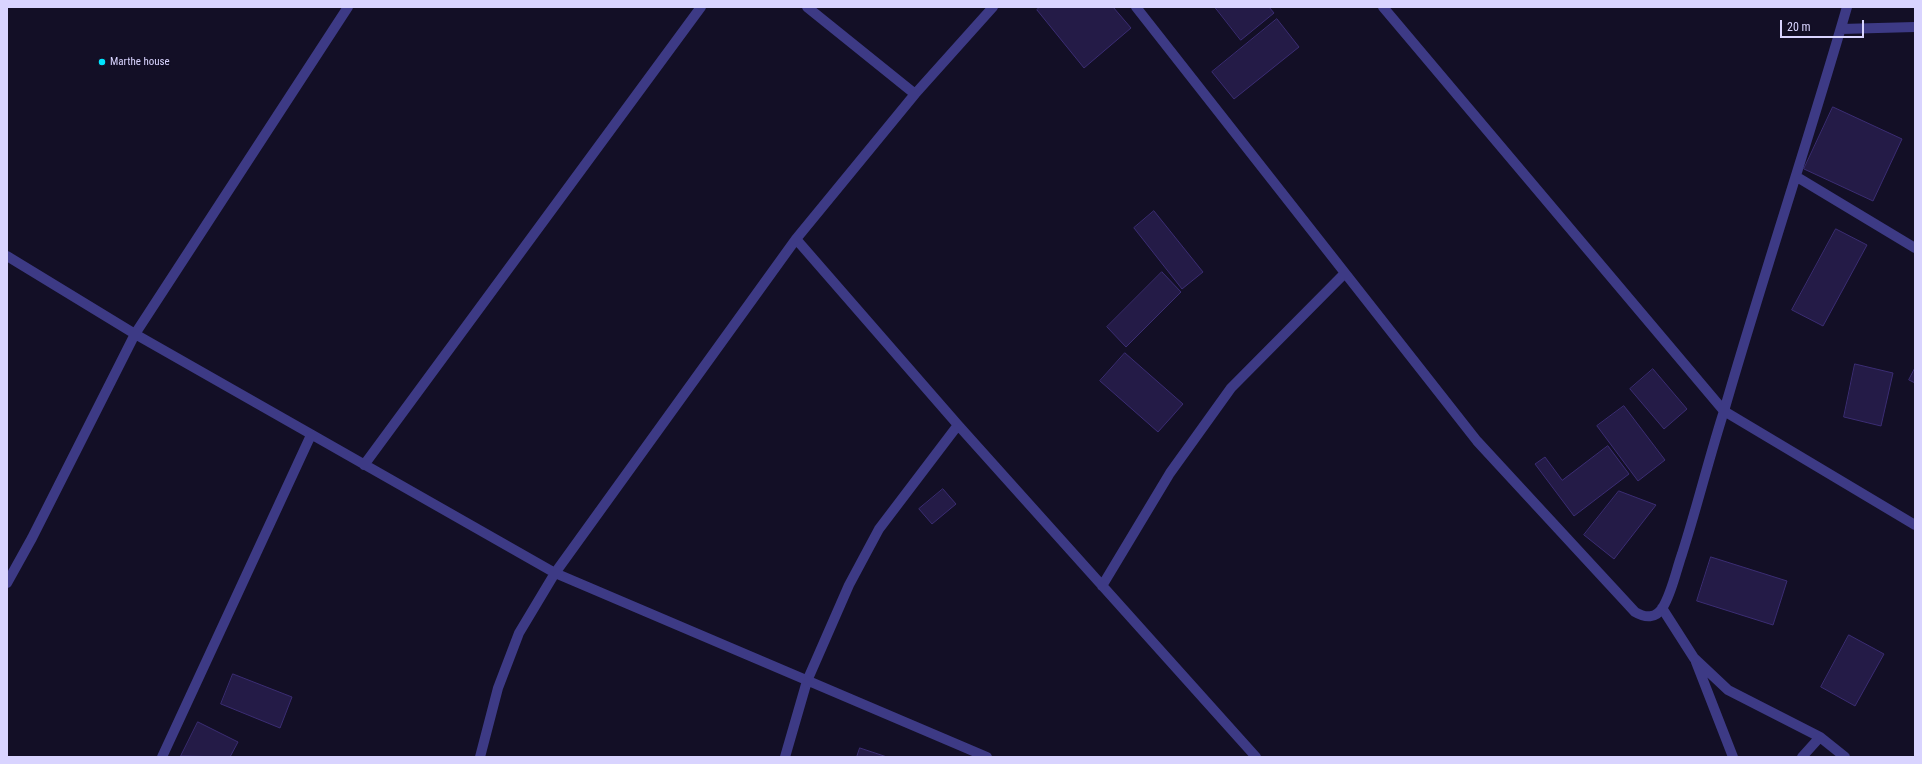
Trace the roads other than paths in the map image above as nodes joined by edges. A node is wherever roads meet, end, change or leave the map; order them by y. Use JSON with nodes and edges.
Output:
{"nodes":[{"id":1,"x":348,"y":7,"type":"edge"},
{"id":2,"x":701,"y":7,"type":"edge"},
{"id":3,"x":807,"y":7,"type":"edge"},
{"id":4,"x":994,"y":7,"type":"edge"},
{"id":5,"x":1136,"y":7,"type":"edge"},
{"id":6,"x":1383,"y":7,"type":"edge"},
{"id":7,"x":1847,"y":7,"type":"edge"},
{"id":8,"x":1915,"y":27,"type":"edge"},
{"id":9,"x":1841,"y":29,"type":"junction"},
{"id":10,"x":915,"y":94,"type":"junction"},
{"id":11,"x":1797,"y":177,"type":"junction"},
{"id":12,"x":796,"y":239,"type":"junction"},
{"id":13,"x":1915,"y":248,"type":"edge"},
{"id":14,"x":7,"y":256,"type":"edge"},
{"id":15,"x":1345,"y":273,"type":"junction"},
{"id":16,"x":135,"y":334,"type":"junction"},
{"id":17,"x":1724,"y":411,"type":"junction"},
{"id":18,"x":958,"y":425,"type":"junction"},
{"id":19,"x":311,"y":435,"type":"junction"},
{"id":20,"x":364,"y":465,"type":"junction"},
{"id":21,"x":1915,"y":525,"type":"edge"},
{"id":22,"x":555,"y":573,"type":"junction"},
{"id":23,"x":7,"y":583,"type":"edge"},
{"id":24,"x":1102,"y":586,"type":"junction"},
{"id":25,"x":1662,"y":608,"type":"junction"},
{"id":26,"x":1694,"y":658,"type":"junction"},
{"id":27,"x":807,"y":681,"type":"junction"},
{"id":28,"x":1820,"y":736,"type":"junction"},
{"id":29,"x":162,"y":757,"type":"edge"},
{"id":30,"x":480,"y":757,"type":"edge"},
{"id":31,"x":785,"y":757,"type":"edge"},
{"id":32,"x":987,"y":757,"type":"edge"},
{"id":33,"x":1256,"y":757,"type":"edge"},
{"id":34,"x":1733,"y":757,"type":"edge"},
{"id":35,"x":1802,"y":757,"type":"edge"},
{"id":36,"x":1845,"y":757,"type":"edge"}],
"edges":[{"from":1,"to":16,"type":"street"},
{"from":2,"to":20,"type":"street"},
{"from":3,"to":10,"type":"street"},
{"from":4,"to":10,"type":"street"},
{"from":5,"to":15,"type":"street"},
{"from":6,"to":17,"type":"street"},
{"from":7,"to":9,"type":"street"},
{"from":8,"to":9,"type":"street"},
{"from":9,"to":11,"type":"street"},
{"from":10,"to":12,"type":"street"},
{"from":11,"to":13,"type":"street"},
{"from":11,"to":17,"type":"street"},
{"from":12,"to":18,"type":"street"},
{"from":12,"to":22,"type":"street"},
{"from":14,"to":16,"type":"street"},
{"from":15,"to":24,"type":"street"},
{"from":15,"to":25,"type":"street"},
{"from":16,"to":19,"type":"street"},
{"from":16,"to":23,"type":"street"},
{"from":17,"to":21,"type":"street"},
{"from":17,"to":25,"type":"street"},
{"from":18,"to":24,"type":"street"},
{"from":18,"to":27,"type":"street"},
{"from":19,"to":20,"type":"street"},
{"from":19,"to":29,"type":"street"},
{"from":20,"to":22,"type":"street"},
{"from":22,"to":27,"type":"street"},
{"from":22,"to":30,"type":"street"},
{"from":24,"to":33,"type":"street"},
{"from":25,"to":26,"type":"street"},
{"from":26,"to":28,"type":"street"},
{"from":26,"to":34,"type":"street"},
{"from":27,"to":31,"type":"street"},
{"from":27,"to":32,"type":"street"},
{"from":28,"to":35,"type":"street"},
{"from":28,"to":36,"type":"street"}]}
